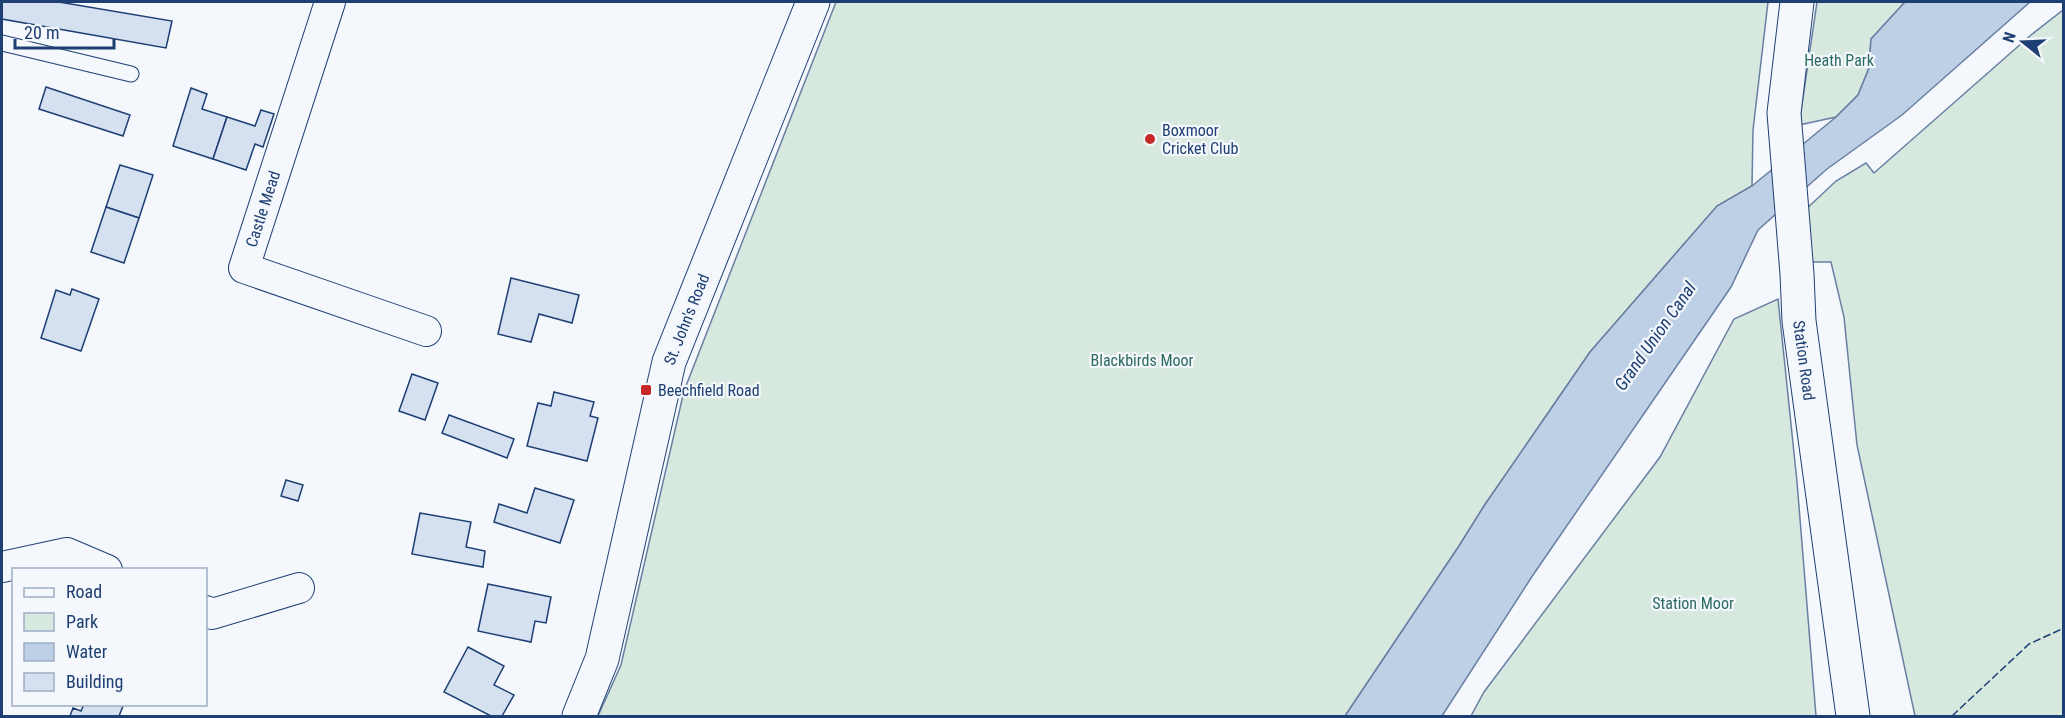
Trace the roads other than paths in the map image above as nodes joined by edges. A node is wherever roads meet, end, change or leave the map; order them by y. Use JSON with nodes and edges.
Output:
{"nodes":[{"id":1,"x":330,"y":2,"type":"edge"},
{"id":2,"x":813,"y":2,"type":"edge"},
{"id":3,"x":1797,"y":2,"type":"edge"},
{"id":4,"x":2,"y":43,"type":"edge"},
{"id":5,"x":131,"y":74,"type":"dead end"},
{"id":6,"x":426,"y":331,"type":"dead end"},
{"id":7,"x":2,"y":567,"type":"edge"},
{"id":8,"x":102,"y":568,"type":"edge"},
{"id":9,"x":299,"y":588,"type":"dead end"},
{"id":10,"x":208,"y":620,"type":"edge"},
{"id":11,"x":579,"y":717,"type":"edge"},
{"id":12,"x":1853,"y":717,"type":"edge"}],
"edges":[{"from":1,"to":6,"type":"street","name":"Castle Mead"},
{"from":2,"to":11,"type":"street","name":"St. John's Road"},
{"from":3,"to":12,"type":"street","name":"Station Road"},
{"from":4,"to":5,"type":"lane"},
{"from":7,"to":8,"type":"street"},
{"from":9,"to":10,"type":"street"}]}
